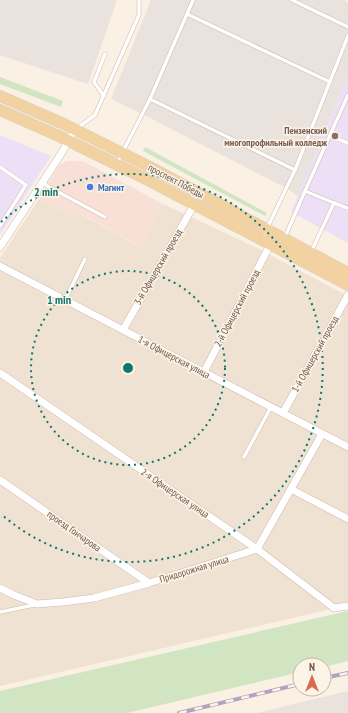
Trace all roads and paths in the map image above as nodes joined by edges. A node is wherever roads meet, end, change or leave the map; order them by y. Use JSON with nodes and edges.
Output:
{"nodes":[{"id":1,"x":139,"y":0,"type":"edge"},
{"id":2,"x":193,"y":0,"type":"edge"},
{"id":3,"x":292,"y":0,"type":"edge"},
{"id":4,"x":187,"y":14,"type":"junction"},
{"id":5,"x":348,"y":27,"type":"edge"},
{"id":6,"x":348,"y":36,"type":"edge"},
{"id":7,"x":105,"y":54,"type":"dead end"},
{"id":8,"x":330,"y":82,"type":"junction"},
{"id":9,"x":348,"y":94,"type":"edge"},
{"id":10,"x":0,"y":96,"type":"edge"},
{"id":11,"x":104,"y":96,"type":"junction"},
{"id":12,"x":150,"y":99,"type":"junction"},
{"id":13,"x":0,"y":110,"type":"edge"},
{"id":14,"x":76,"y":129,"type":"junction"},
{"id":15,"x":330,"y":136,"type":"junction"},
{"id":16,"x":69,"y":141,"type":"junction"},
{"id":17,"x":348,"y":143,"type":"edge"},
{"id":18,"x":122,"y":153,"type":"junction"},
{"id":19,"x":116,"y":164,"type":"junction"},
{"id":20,"x":0,"y":167,"type":"edge"},
{"id":21,"x":295,"y":170,"type":"junction"},
{"id":22,"x":42,"y":182,"type":"junction"},
{"id":23,"x":306,"y":191,"type":"junction"},
{"id":24,"x":334,"y":203,"type":"junction"},
{"id":25,"x":194,"y":205,"type":"junction"},
{"id":26,"x":348,"y":208,"type":"edge"},
{"id":27,"x":105,"y":217,"type":"dead end"},
{"id":28,"x":0,"y":226,"type":"edge"},
{"id":29,"x":267,"y":229,"type":"junction"},
{"id":30,"x":284,"y":238,"type":"junction"},
{"id":31,"x":266,"y":242,"type":"junction"},
{"id":32,"x":0,"y":247,"type":"edge"},
{"id":33,"x":310,"y":252,"type":"junction"},
{"id":34,"x":85,"y":259,"type":"dead end"},
{"id":35,"x":0,"y":266,"type":"edge"},
{"id":36,"x":348,"y":273,"type":"edge"},
{"id":37,"x":348,"y":285,"type":"edge"},
{"id":38,"x":348,"y":295,"type":"edge"},
{"id":39,"x":65,"y":300,"type":"junction"},
{"id":40,"x":123,"y":330,"type":"junction"},
{"id":41,"x":204,"y":372,"type":"junction"},
{"id":42,"x":0,"y":373,"type":"edge"},
{"id":43,"x":270,"y":407,"type":"junction"},
{"id":44,"x":282,"y":413,"type":"junction"},
{"id":45,"x":322,"y":434,"type":"junction"},
{"id":46,"x":348,"y":447,"type":"edge"},
{"id":47,"x":244,"y":457,"type":"dead end"},
{"id":48,"x":0,"y":480,"type":"edge"},
{"id":49,"x":291,"y":489,"type":"junction"},
{"id":50,"x":348,"y":519,"type":"edge"},
{"id":51,"x":257,"y":549,"type":"junction"},
{"id":52,"x":149,"y":583,"type":"junction"},
{"id":53,"x":0,"y":588,"type":"edge"},
{"id":54,"x":37,"y":604,"type":"junction"},
{"id":55,"x":348,"y":606,"type":"edge"},
{"id":56,"x":0,"y":612,"type":"edge"}],
"edges":[{"from":1,"to":11,"type":"lane"},
{"from":2,"to":4,"type":"lane"},
{"from":3,"to":5,"type":"lane"},
{"from":4,"to":8,"type":"lane"},
{"from":4,"to":12,"type":"lane"},
{"from":6,"to":8,"type":"lane"},
{"from":7,"to":11,"type":"lane"},
{"from":8,"to":21,"type":"lane"},
{"from":9,"to":15,"type":"lane"},
{"from":10,"to":14,"type":"main road","name":"проспект Победы"},
{"from":11,"to":14,"type":"lane"},
{"from":12,"to":18,"type":"lane"},
{"from":12,"to":21,"type":"lane"},
{"from":13,"to":16,"type":"main road","name":"проспект Победы"},
{"from":14,"to":16,"type":"street"},
{"from":14,"to":18,"type":"main road","name":"проспект Победы"},
{"from":15,"to":17,"type":"lane"},
{"from":15,"to":23,"type":"lane"},
{"from":16,"to":19,"type":"main road","name":"проспект Победы"},
{"from":16,"to":22,"type":"street"},
{"from":18,"to":19,"type":"lane"},
{"from":18,"to":29,"type":"main road","name":"проспект Победы"},
{"from":19,"to":25,"type":"main road","name":"проспект Победы"},
{"from":20,"to":28,"type":"lane"},
{"from":21,"to":29,"type":"lane"},
{"from":22,"to":27,"type":"lane"},
{"from":22,"to":32,"type":"street"},
{"from":23,"to":24,"type":"lane"},
{"from":23,"to":30,"type":"lane"},
{"from":24,"to":26,"type":"lane"},
{"from":24,"to":33,"type":"lane"},
{"from":25,"to":31,"type":"main road","name":"проспект Победы"},
{"from":25,"to":40,"type":"street","name":"3-й Офицерский проезд"},
{"from":29,"to":30,"type":"main road","name":"проспект Победы"},
{"from":29,"to":31,"type":"lane"},
{"from":30,"to":33,"type":"main road","name":"проспект Победы"},
{"from":31,"to":37,"type":"main road","name":"проспект Победы"},
{"from":31,"to":41,"type":"street","name":"2-й Офицерский проезд"},
{"from":33,"to":36,"type":"main road","name":"проспект Победы"},
{"from":34,"to":39,"type":"lane"},
{"from":35,"to":39,"type":"street","name":"1-я Офицерская улица"},
{"from":38,"to":44,"type":"street","name":"1-й Офицерский проезд"},
{"from":39,"to":40,"type":"street","name":"1-я Офицерская улица"},
{"from":40,"to":41,"type":"street","name":"1-я Офицерская улица"},
{"from":41,"to":43,"type":"street","name":"1-я Офицерская улица"},
{"from":42,"to":51,"type":"street","name":"2-я Офицерская улица"},
{"from":43,"to":44,"type":"street","name":"1-я Офицерская улица"},
{"from":43,"to":47,"type":"lane"},
{"from":44,"to":45,"type":"street","name":"1-я Офицерская улица"},
{"from":45,"to":46,"type":"street","name":"1-я Офицерская улица"},
{"from":45,"to":49,"type":"street"},
{"from":48,"to":52,"type":"street","name":"проезд Гончарова"},
{"from":49,"to":50,"type":"street"},
{"from":49,"to":51,"type":"street"},
{"from":51,"to":52,"type":"street","name":"Придорожная улица"},
{"from":51,"to":55,"type":"street","name":"2-я Офицерская улица"},
{"from":52,"to":54,"type":"street","name":"Придорожная улица"},
{"from":53,"to":54,"type":"street"},
{"from":54,"to":56,"type":"lane","name":"Придорожная улица"}]}
